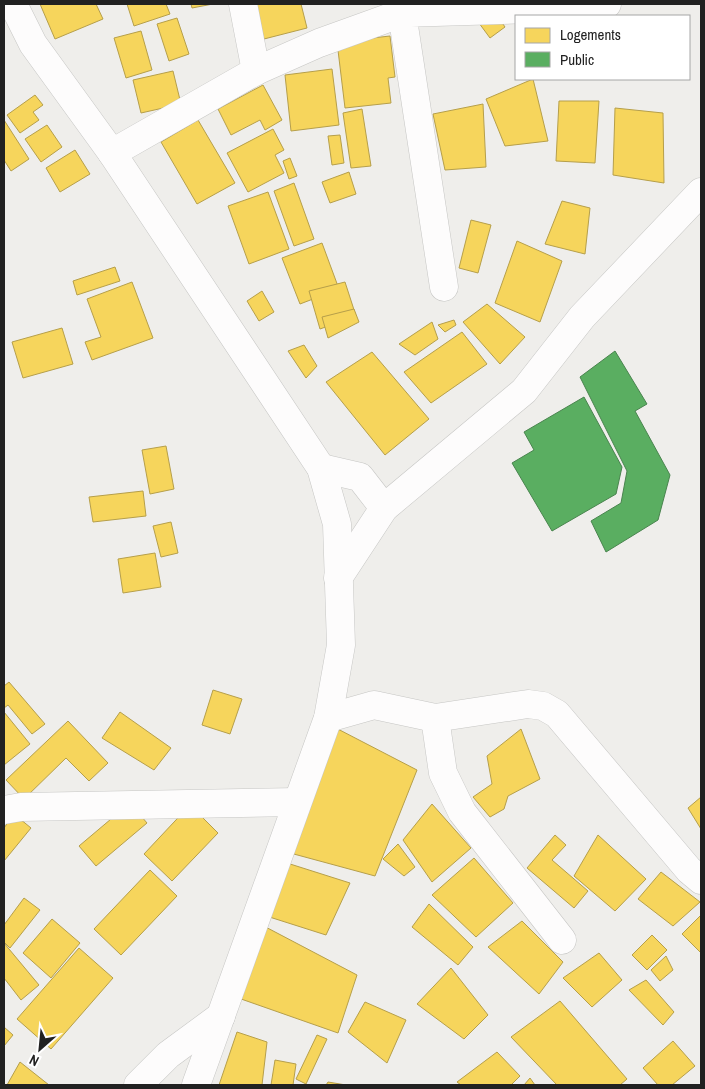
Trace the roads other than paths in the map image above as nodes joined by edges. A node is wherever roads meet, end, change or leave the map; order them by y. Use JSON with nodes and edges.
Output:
{"nodes":[{"id":1,"x":13,"y":4,"type":"edge"},
{"id":2,"x":243,"y":4,"type":"edge"},
{"id":3,"x":607,"y":4,"type":"edge"},
{"id":4,"x":403,"y":8,"type":"edge"},
{"id":5,"x":256,"y":71,"type":"junction"},
{"id":6,"x":112,"y":153,"type":"junction"},
{"id":7,"x":701,"y":192,"type":"edge"},
{"id":8,"x":444,"y":287,"type":"dead end"},
{"id":9,"x":321,"y":468,"type":"junction"},
{"id":10,"x":384,"y":508,"type":"junction"},
{"id":11,"x":338,"y":578,"type":"junction"},
{"id":12,"x":328,"y":718,"type":"junction"},
{"id":13,"x":435,"y":718,"type":"junction"},
{"id":14,"x":297,"y":802,"type":"junction"},
{"id":15,"x":4,"y":810,"type":"edge"},
{"id":16,"x":701,"y":880,"type":"edge"},
{"id":17,"x":562,"y":940,"type":"dead end"},
{"id":18,"x":221,"y":1016,"type":"junction"},
{"id":19,"x":138,"y":1085,"type":"edge"},
{"id":20,"x":196,"y":1085,"type":"edge"}],
"edges":[{"from":1,"to":6,"type":"street"},
{"from":2,"to":5,"type":"street"},
{"from":3,"to":4,"type":"street"},
{"from":4,"to":5,"type":"street"},
{"from":4,"to":8,"type":"street"},
{"from":5,"to":6,"type":"street"},
{"from":6,"to":9,"type":"street"},
{"from":7,"to":10,"type":"street"},
{"from":9,"to":10,"type":"street"},
{"from":9,"to":11,"type":"street"},
{"from":10,"to":11,"type":"street"},
{"from":11,"to":12,"type":"street"},
{"from":12,"to":13,"type":"street"},
{"from":12,"to":14,"type":"street"},
{"from":13,"to":16,"type":"street"},
{"from":13,"to":17,"type":"street"},
{"from":14,"to":15,"type":"street"},
{"from":14,"to":18,"type":"street"},
{"from":18,"to":19,"type":"street"},
{"from":18,"to":20,"type":"street"}]}
